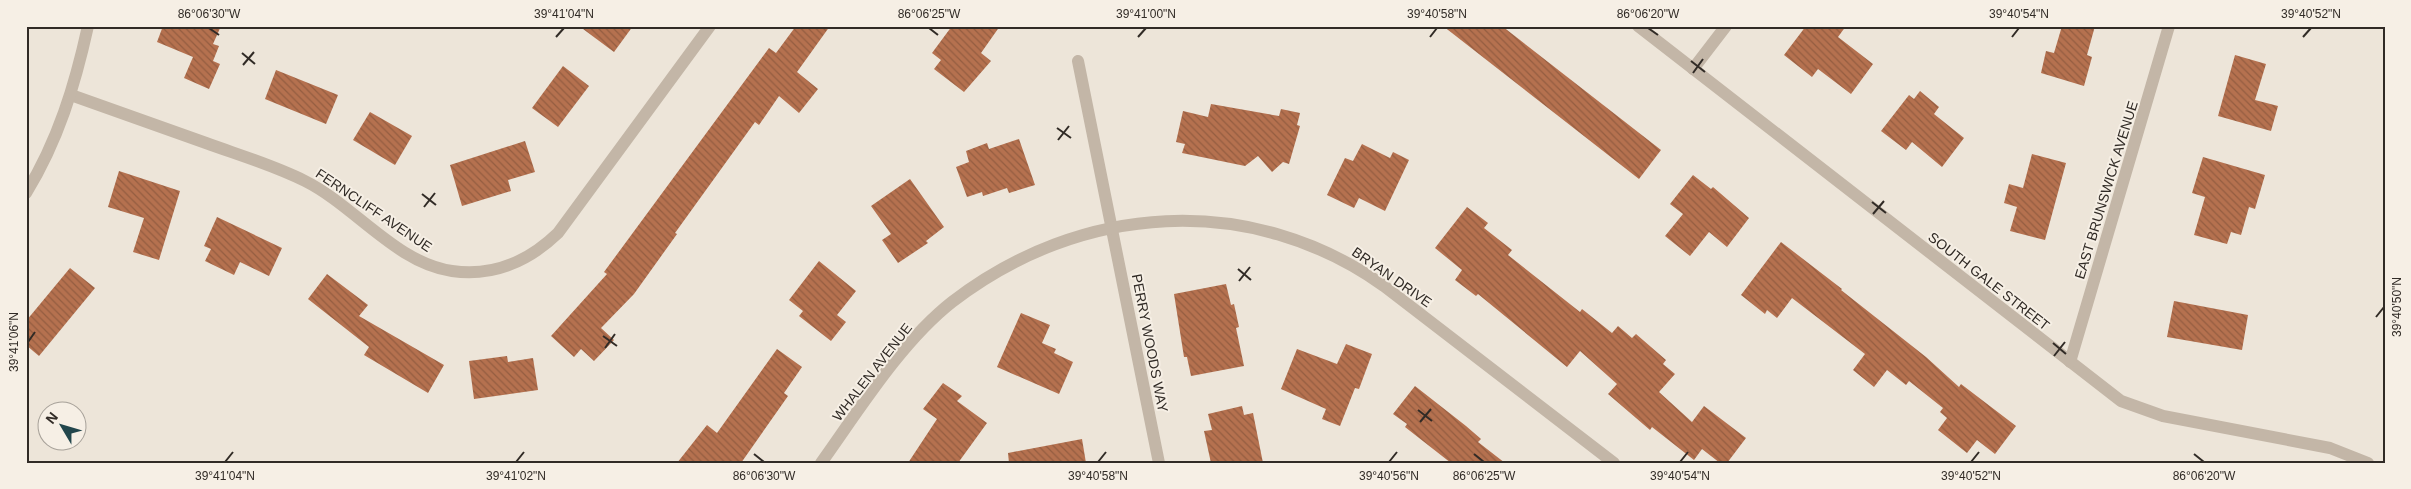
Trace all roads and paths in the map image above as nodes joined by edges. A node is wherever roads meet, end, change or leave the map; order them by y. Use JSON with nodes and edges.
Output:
{"nodes":[{"id":1,"x":88,"y":26,"type":"edge"},
{"id":2,"x":710,"y":26,"type":"edge"},
{"id":3,"x":1638,"y":26,"type":"edge"},
{"id":4,"x":1726,"y":26,"type":"edge"},
{"id":5,"x":2170,"y":26,"type":"edge"},
{"id":6,"x":1078,"y":61,"type":"dead end"},
{"id":7,"x":1693,"y":69,"type":"junction"},
{"id":8,"x":71,"y":95,"type":"junction"},
{"id":9,"x":26,"y":193,"type":"edge"},
{"id":10,"x":1112,"y":230,"type":"junction"},
{"id":11,"x":2070,"y":362,"type":"junction"},
{"id":12,"x":821,"y":463,"type":"edge"},
{"id":13,"x":1159,"y":463,"type":"edge"},
{"id":14,"x":1614,"y":463,"type":"edge"},
{"id":15,"x":2368,"y":463,"type":"edge"}],
"edges":[{"from":1,"to":8,"type":"street"},
{"from":2,"to":8,"type":"street","name":"FERNCLIFF AVENUE"},
{"from":3,"to":7,"type":"street","name":"SOUTH GALE STREET"},
{"from":4,"to":7,"type":"street"},
{"from":5,"to":11,"type":"street","name":"EAST BRUNSWICK AVENUE"},
{"from":6,"to":10,"type":"street","name":"PERRY WOODS WAY"},
{"from":7,"to":11,"type":"street","name":"SOUTH GALE STREET"},
{"from":8,"to":9,"type":"street"},
{"from":10,"to":12,"type":"street","name":"WHALEN AVENUE"},
{"from":10,"to":13,"type":"street","name":"PERRY WOODS WAY"},
{"from":10,"to":14,"type":"street","name":"BRYAN DRIVE"},
{"from":11,"to":15,"type":"street","name":"SOUTH GALE STREET"}]}
